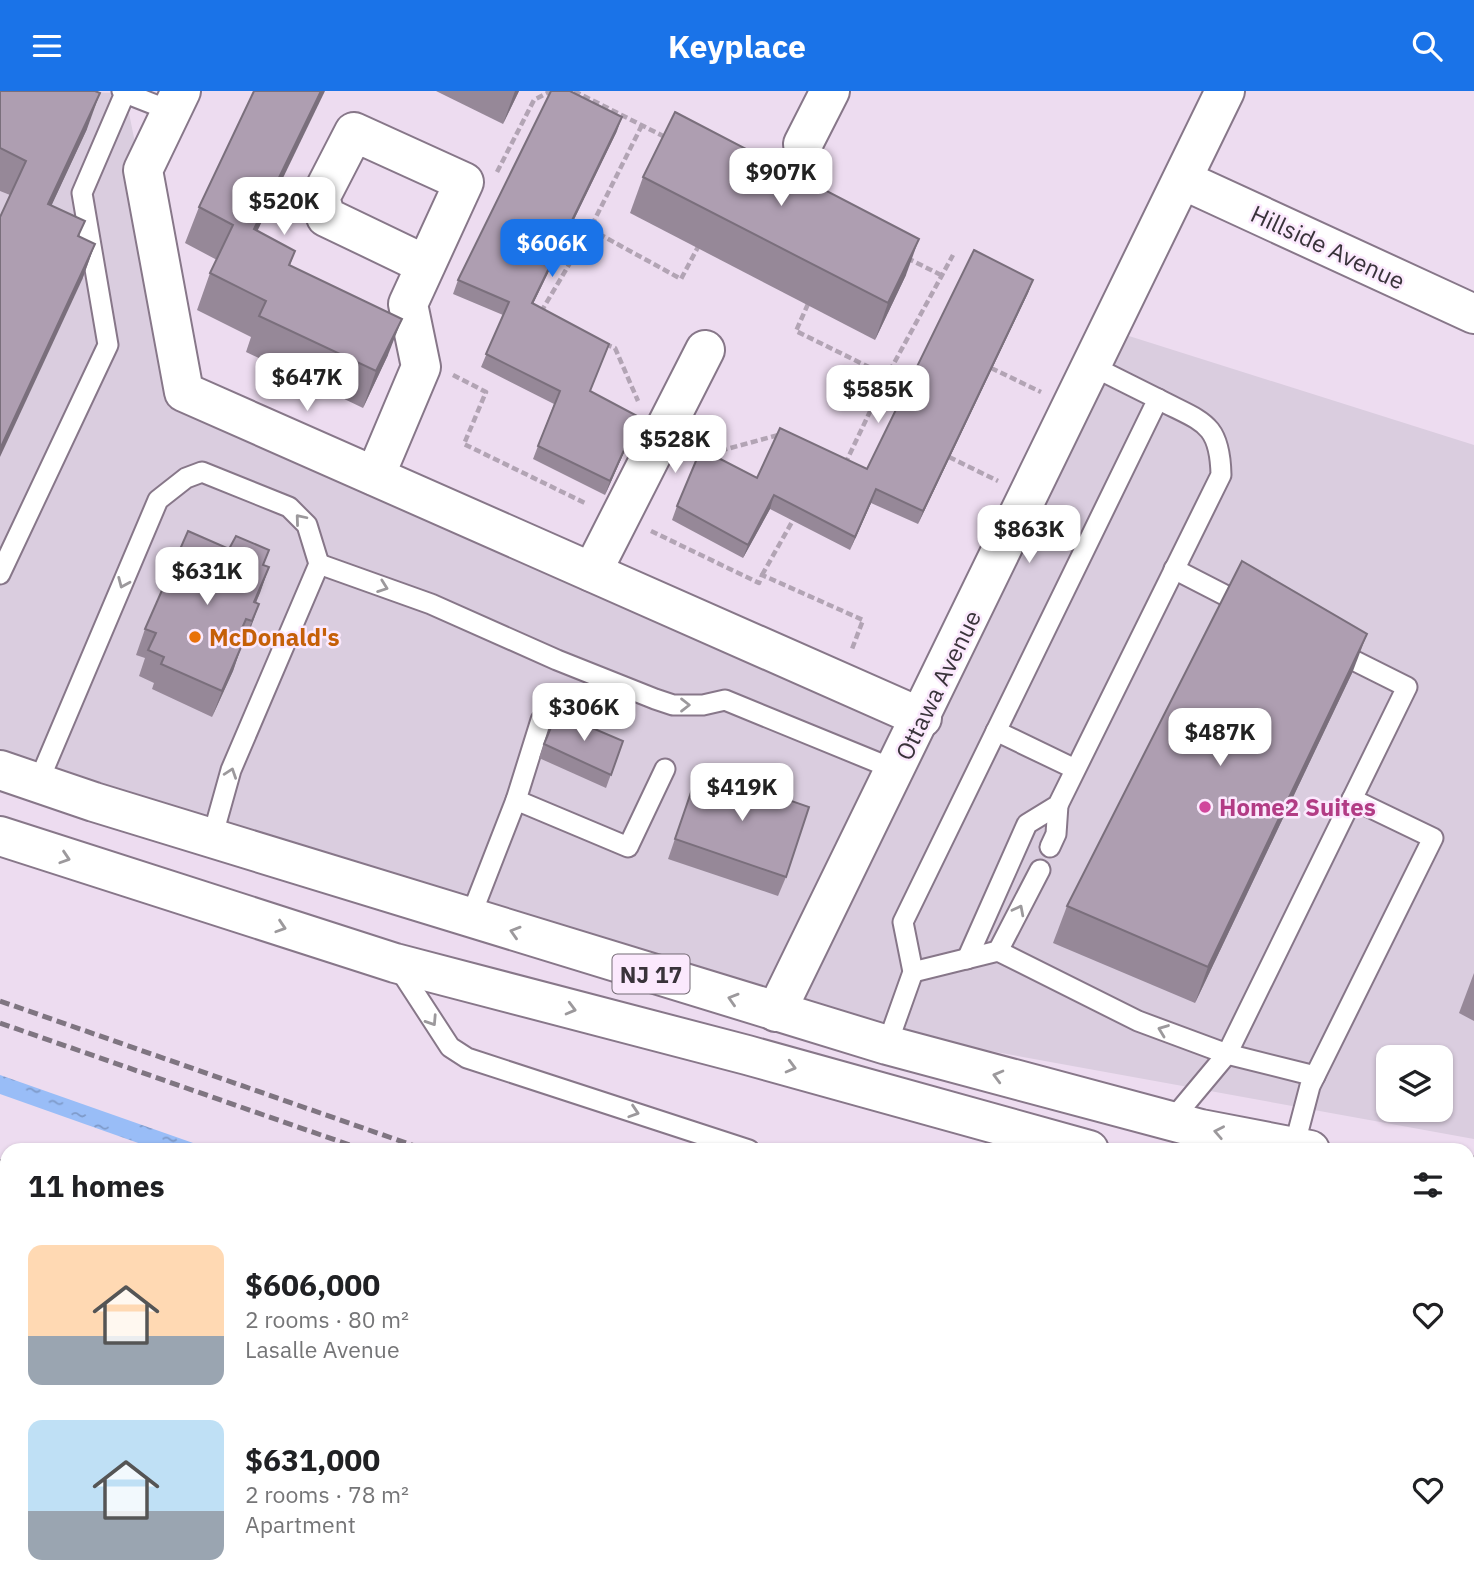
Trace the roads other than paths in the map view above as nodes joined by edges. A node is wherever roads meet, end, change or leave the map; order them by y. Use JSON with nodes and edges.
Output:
{"nodes":[{"id":1,"x":830,"y":91,"type":"edge"},
{"id":2,"x":1225,"y":91,"type":"edge"},
{"id":3,"x":123,"y":92,"type":"edge"},
{"id":4,"x":176,"y":101,"type":"edge"},
{"id":5,"x":803,"y":144,"type":"dead end"},
{"id":6,"x":1183,"y":180,"type":"junction"},
{"id":7,"x":426,"y":265,"type":"dead end"},
{"id":8,"x":1474,"y":314,"type":"edge"},
{"id":9,"x":705,"y":350,"type":"dead end"},
{"id":10,"x":1092,"y":366,"type":"junction"},
{"id":11,"x":1158,"y":399,"type":"junction"},
{"id":12,"x":374,"y":476,"type":"junction"},
{"id":13,"x":318,"y":564,"type":"junction"},
{"id":14,"x":1174,"y":569,"type":"junction"},
{"id":15,"x":592,"y":572,"type":"junction"},
{"id":16,"x":0,"y":574,"type":"edge"},
{"id":17,"x":1260,"y":613,"type":"edge"},
{"id":18,"x":1321,"y":644,"type":"edge"},
{"id":19,"x":922,"y":718,"type":"junction"},
{"id":20,"x":541,"y":720,"type":"dead end"},
{"id":21,"x":996,"y":731,"type":"junction"},
{"id":22,"x":665,"y":769,"type":"dead end"},
{"id":23,"x":1075,"y":769,"type":"junction"},
{"id":24,"x":0,"y":770,"type":"edge"},
{"id":25,"x":896,"y":770,"type":"junction"},
{"id":26,"x":38,"y":783,"type":"junction"},
{"id":27,"x":1352,"y":799,"type":"junction"},
{"id":28,"x":516,"y":800,"type":"junction"},
{"id":29,"x":1058,"y":804,"type":"junction"},
{"id":30,"x":0,"y":837,"type":"edge"},
{"id":31,"x":212,"y":838,"type":"junction"},
{"id":32,"x":1050,"y":847,"type":"dead end"},
{"id":33,"x":1040,"y":870,"type":"dead end"},
{"id":34,"x":470,"y":918,"type":"junction"},
{"id":35,"x":998,"y":951,"type":"junction"},
{"id":36,"x":967,"y":959,"type":"junction"},
{"id":37,"x":395,"y":963,"type":"junction"},
{"id":38,"x":914,"y":972,"type":"junction"},
{"id":39,"x":776,"y":1012,"type":"junction"},
{"id":40,"x":887,"y":1045,"type":"junction"},
{"id":41,"x":1227,"y":1054,"type":"junction"},
{"id":42,"x":1315,"y":1076,"type":"junction"},
{"id":43,"x":1171,"y":1121,"type":"junction"},
{"id":44,"x":728,"y":1143,"type":"edge"},
{"id":45,"x":1064,"y":1143,"type":"edge"},
{"id":46,"x":1278,"y":1143,"type":"edge"},
{"id":47,"x":1303,"y":1143,"type":"edge"}],
"edges":[{"from":1,"to":5,"type":"main road"},
{"from":2,"to":6,"type":"main road","name":"Ottawa Avenue"},
{"from":3,"to":4,"type":"lane"},
{"from":3,"to":16,"type":"lane"},
{"from":4,"to":12,"type":"main road"},
{"from":6,"to":8,"type":"main road","name":"Hillside Avenue"},
{"from":6,"to":10,"type":"main road","name":"Ottawa Avenue"},
{"from":7,"to":12,"type":"main road"},
{"from":9,"to":15,"type":"main road"},
{"from":10,"to":11,"type":"lane"},
{"from":10,"to":19,"type":"main road","name":"Ottawa Avenue"},
{"from":11,"to":14,"type":"lane"},
{"from":11,"to":21,"type":"lane"},
{"from":12,"to":15,"type":"main road"},
{"from":13,"to":25,"type":"lane","one_way":true},
{"from":13,"to":26,"type":"lane","one_way":true},
{"from":31,"to":13,"type":"lane","one_way":true},
{"from":14,"to":17,"type":"lane"},
{"from":14,"to":23,"type":"lane"},
{"from":15,"to":19,"type":"main road"},
{"from":18,"to":27,"type":"lane"},
{"from":19,"to":25,"type":"main road","name":"Ottawa Avenue"},
{"from":20,"to":28,"type":"lane"},
{"from":21,"to":23,"type":"lane"},
{"from":21,"to":38,"type":"lane"},
{"from":22,"to":28,"type":"lane"},
{"from":23,"to":29,"type":"lane"},
{"from":24,"to":26,"type":"main road","number":"NJ 17"},
{"from":25,"to":39,"type":"main road","name":"Ottawa Avenue"},
{"from":26,"to":31,"type":"main road","number":"NJ 17"},
{"from":27,"to":41,"type":"lane"},
{"from":27,"to":42,"type":"lane"},
{"from":28,"to":34,"type":"lane"},
{"from":29,"to":32,"type":"lane"},
{"from":29,"to":36,"type":"lane"},
{"from":30,"to":37,"type":"main road","number":"NJ 17","one_way":true},
{"from":31,"to":34,"type":"main road","number":"NJ 17"},
{"from":35,"to":33,"type":"lane","one_way":true},
{"from":39,"to":34,"type":"main road","number":"NJ 17","one_way":true},
{"from":35,"to":36,"type":"lane"},
{"from":41,"to":35,"type":"lane","one_way":true},
{"from":36,"to":38,"type":"lane"},
{"from":37,"to":44,"type":"lane","one_way":true},
{"from":37,"to":45,"type":"main road","number":"NJ 17","one_way":true},
{"from":38,"to":40,"type":"lane"},
{"from":39,"to":40,"type":"main road","number":"NJ 17"},
{"from":43,"to":40,"type":"main road","number":"NJ 17","one_way":true},
{"from":41,"to":42,"type":"lane"},
{"from":41,"to":43,"type":"lane"},
{"from":42,"to":47,"type":"lane"},
{"from":46,"to":43,"type":"main road","number":"NJ 17","one_way":true}]}
